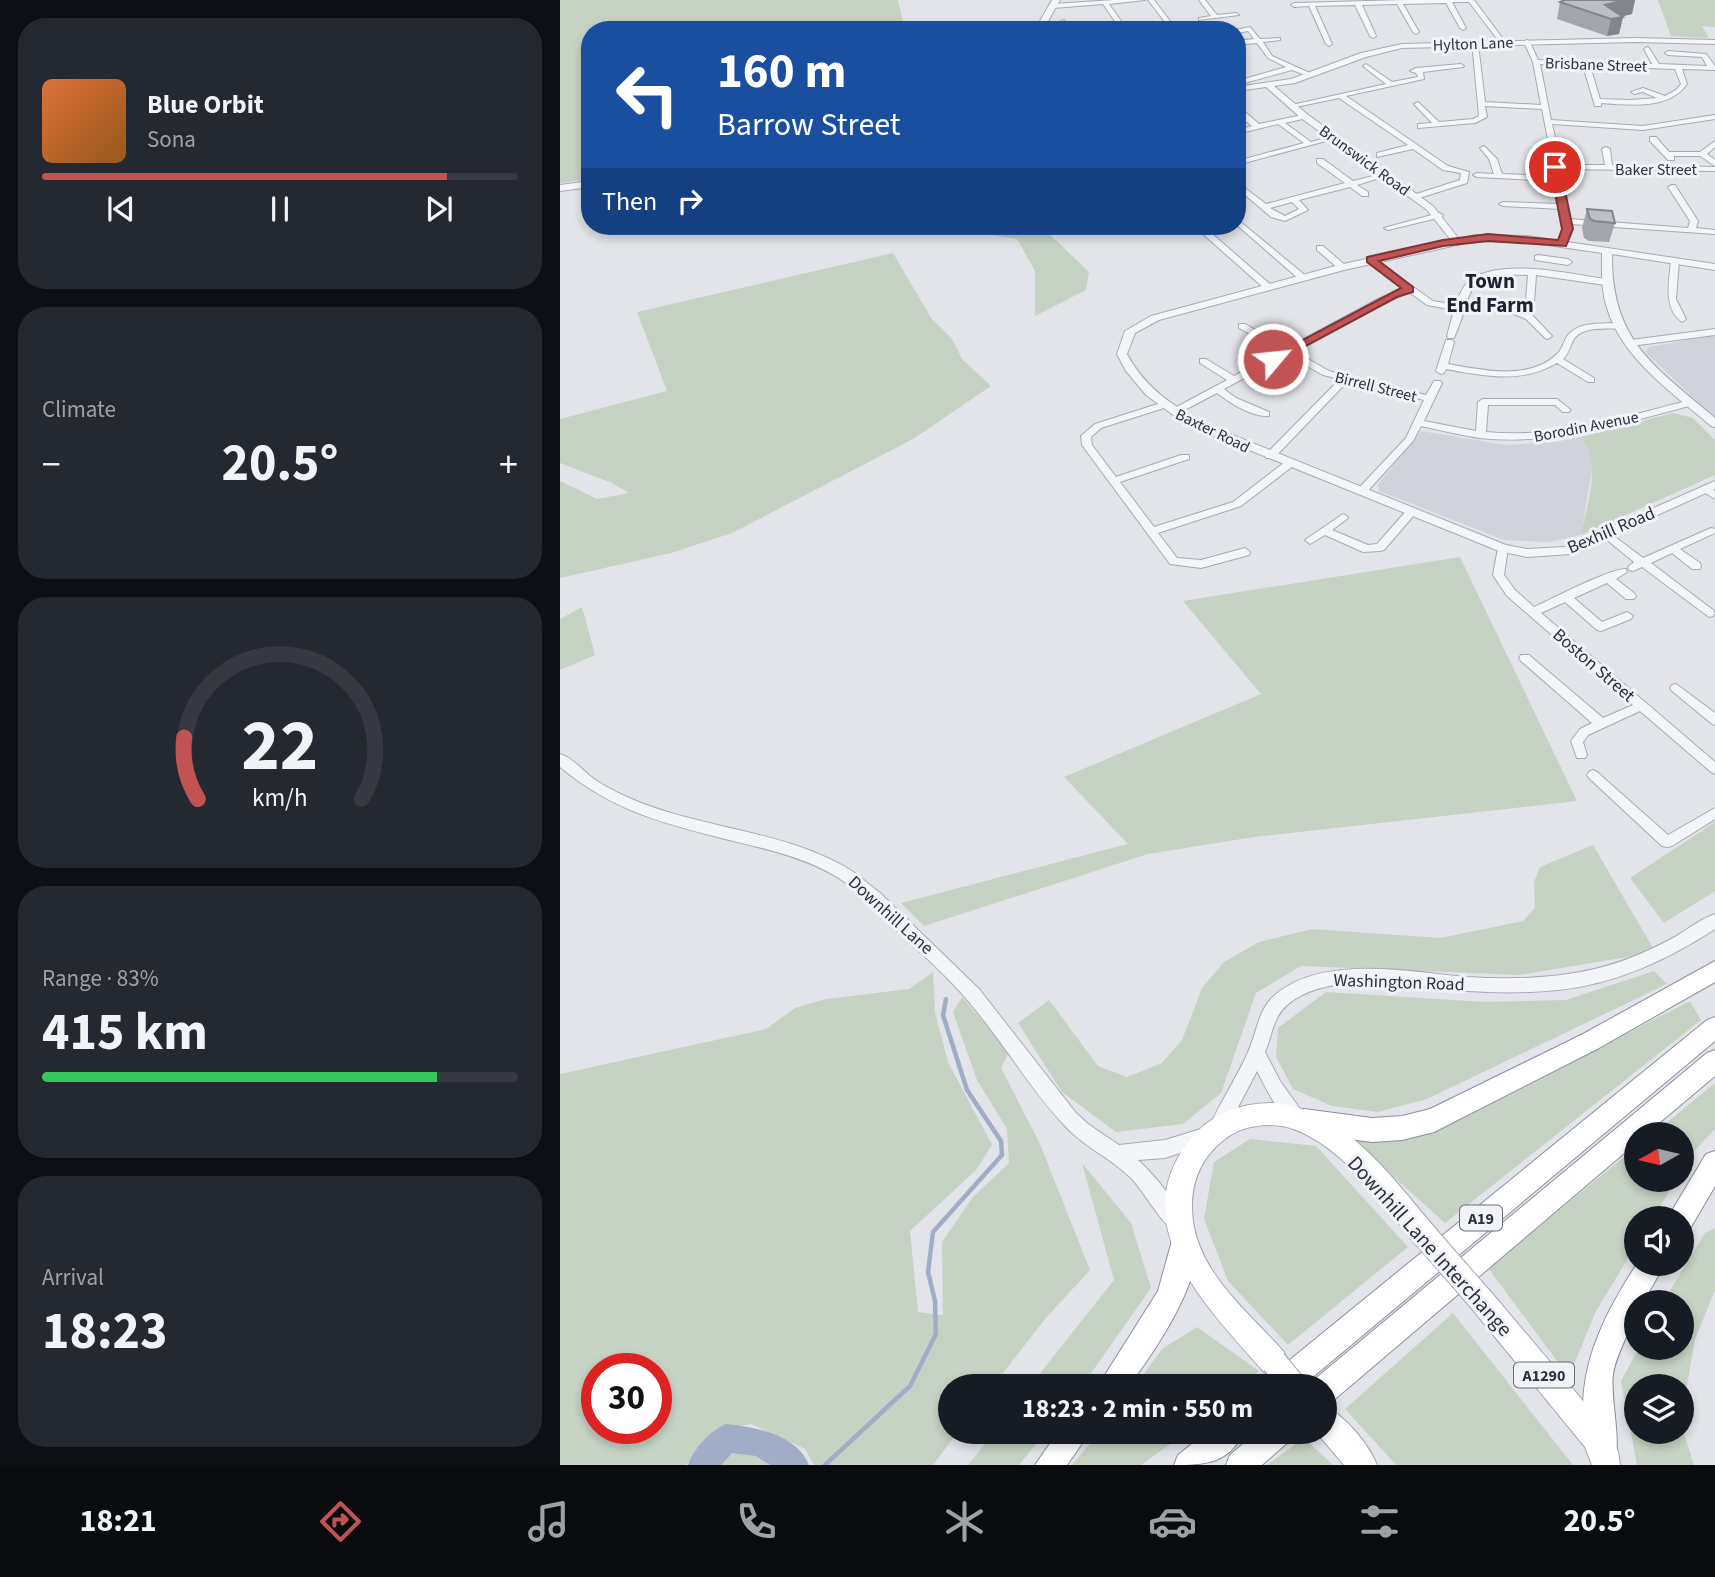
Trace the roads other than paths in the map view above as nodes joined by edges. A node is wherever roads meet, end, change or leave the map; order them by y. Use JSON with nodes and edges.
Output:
{"nodes":[{"id":1,"x":1142,"y":0,"type":"edge"},
{"id":2,"x":1152,"y":0,"type":"edge"},
{"id":3,"x":1202,"y":0,"type":"edge"},
{"id":4,"x":1435,"y":0,"type":"edge"},
{"id":5,"x":1471,"y":0,"type":"edge"},
{"id":6,"x":1131,"y":1,"type":"edge"},
{"id":7,"x":1387,"y":1,"type":"edge"},
{"id":8,"x":1448,"y":1,"type":"edge"},
{"id":9,"x":1341,"y":2,"type":"edge"},
{"id":10,"x":1399,"y":2,"type":"junction"},
{"id":11,"x":1054,"y":3,"type":"edge"},
{"id":12,"x":1084,"y":3,"type":"edge"},
{"id":13,"x":1296,"y":3,"type":"edge"},
{"id":14,"x":1106,"y":4,"type":"junction"},
{"id":15,"x":1358,"y":4,"type":"junction"},
{"id":16,"x":1311,"y":5,"type":"junction"},
{"id":17,"x":1236,"y":15,"type":"dead end"},
{"id":18,"x":1215,"y":17,"type":"junction"},
{"id":19,"x":1201,"y":19,"type":"dead end"},
{"id":20,"x":1044,"y":21,"type":"edge"},
{"id":21,"x":1118,"y":21,"type":"edge"},
{"id":22,"x":1167,"y":21,"type":"edge"},
{"id":23,"x":1463,"y":28,"type":"dead end"},
{"id":24,"x":1246,"y":30,"type":"edge"},
{"id":25,"x":1416,"y":32,"type":"dead end"},
{"id":26,"x":1373,"y":36,"type":"dead end"},
{"id":27,"x":1278,"y":38,"type":"dead end"},
{"id":28,"x":1256,"y":40,"type":"junction"},
{"id":29,"x":1246,"y":42,"type":"edge"},
{"id":30,"x":1527,"y":42,"type":"junction"},
{"id":31,"x":1715,"y":42,"type":"edge"},
{"id":32,"x":1503,"y":43,"type":"junction"},
{"id":33,"x":1329,"y":44,"type":"dead end"},
{"id":34,"x":1647,"y":49,"type":"dead end"},
{"id":35,"x":1476,"y":51,"type":"dead end"},
{"id":36,"x":1668,"y":53,"type":"dead end"},
{"id":37,"x":1536,"y":62,"type":"junction"},
{"id":38,"x":1366,"y":65,"type":"dead end"},
{"id":39,"x":1586,"y":65,"type":"junction"},
{"id":40,"x":1461,"y":66,"type":"dead end"},
{"id":41,"x":1657,"y":66,"type":"junction"},
{"id":42,"x":1677,"y":66,"type":"junction"},
{"id":43,"x":1290,"y":68,"type":"junction"},
{"id":44,"x":1713,"y":68,"type":"edge"},
{"id":45,"x":1398,"y":74,"type":"dead end"},
{"id":46,"x":1310,"y":75,"type":"junction"},
{"id":47,"x":1246,"y":81,"type":"edge"},
{"id":48,"x":1406,"y":81,"type":"junction"},
{"id":49,"x":1389,"y":83,"type":"junction"},
{"id":50,"x":1246,"y":84,"type":"edge"},
{"id":51,"x":1268,"y":85,"type":"junction"},
{"id":52,"x":1634,"y":92,"type":"dead end"},
{"id":53,"x":1340,"y":94,"type":"junction"},
{"id":54,"x":1665,"y":98,"type":"junction"},
{"id":55,"x":1418,"y":104,"type":"dead end"},
{"id":56,"x":1484,"y":104,"type":"junction"},
{"id":57,"x":1598,"y":104,"type":"junction"},
{"id":58,"x":1291,"y":106,"type":"junction"},
{"id":59,"x":1545,"y":107,"type":"junction"},
{"id":60,"x":1304,"y":116,"type":"junction"},
{"id":61,"x":1246,"y":117,"type":"edge"},
{"id":62,"x":1714,"y":117,"type":"edge"},
{"id":63,"x":1280,"y":122,"type":"junction"},
{"id":64,"x":1548,"y":122,"type":"junction"},
{"id":65,"x":1437,"y":124,"type":"junction"},
{"id":66,"x":1604,"y":125,"type":"junction"},
{"id":67,"x":1421,"y":126,"type":"dead end"},
{"id":68,"x":1258,"y":127,"type":"junction"},
{"id":69,"x":1412,"y":128,"type":"dead end"},
{"id":70,"x":1643,"y":128,"type":"junction"},
{"id":71,"x":1246,"y":130,"type":"edge"},
{"id":72,"x":1395,"y":133,"type":"junction"},
{"id":73,"x":1652,"y":138,"type":"joint"},
{"id":74,"x":1322,"y":141,"type":"dead end"},
{"id":75,"x":1310,"y":144,"type":"junction"},
{"id":76,"x":1715,"y":144,"type":"edge"},
{"id":77,"x":1415,"y":146,"type":"junction"},
{"id":78,"x":1484,"y":148,"type":"dead end"},
{"id":79,"x":1606,"y":149,"type":"dead end"},
{"id":80,"x":1667,"y":154,"type":"junction"},
{"id":81,"x":1702,"y":154,"type":"junction"},
{"id":82,"x":1380,"y":155,"type":"dead end"},
{"id":83,"x":1555,"y":160,"type":"junction"},
{"id":84,"x":1246,"y":161,"type":"edge"},
{"id":85,"x":1321,"y":161,"type":"dead end"},
{"id":86,"x":1715,"y":166,"type":"edge"},
{"id":87,"x":1609,"y":169,"type":"junction"},
{"id":88,"x":1660,"y":170,"type":"junction"},
{"id":89,"x":1680,"y":170,"type":"junction"},
{"id":90,"x":1385,"y":175,"type":"junction"},
{"id":91,"x":1477,"y":175,"type":"dead end"},
{"id":92,"x":1499,"y":176,"type":"junction"},
{"id":93,"x":1558,"y":178,"type":"junction"},
{"id":94,"x":1352,"y":184,"type":"junction"},
{"id":95,"x":581,"y":185,"type":"edge"},
{"id":96,"x":560,"y":188,"type":"edge"},
{"id":97,"x":1246,"y":191,"type":"edge"},
{"id":98,"x":1365,"y":194,"type":"dead end"},
{"id":99,"x":1416,"y":197,"type":"junction"},
{"id":100,"x":1293,"y":199,"type":"junction"},
{"id":101,"x":1503,"y":204,"type":"dead end"},
{"id":102,"x":1265,"y":207,"type":"junction"},
{"id":103,"x":1564,"y":207,"type":"junction"},
{"id":104,"x":1438,"y":215,"type":"junction"},
{"id":105,"x":1567,"y":221,"type":"junction"},
{"id":106,"x":1388,"y":228,"type":"dead end"},
{"id":107,"x":1246,"y":230,"type":"edge"},
{"id":108,"x":1692,"y":230,"type":"junction"},
{"id":109,"x":1715,"y":232,"type":"edge"},
{"id":110,"x":1208,"y":235,"type":"edge"},
{"id":111,"x":1456,"y":241,"type":"junction"},
{"id":112,"x":1562,"y":244,"type":"junction"},
{"id":113,"x":1320,"y":248,"type":"dead end"},
{"id":114,"x":1607,"y":251,"type":"junction"},
{"id":115,"x":1538,"y":258,"type":"dead end"},
{"id":116,"x":1371,"y":260,"type":"junction"},
{"id":117,"x":1552,"y":260,"type":"junction"},
{"id":118,"x":1675,"y":261,"type":"junction"},
{"id":119,"x":1568,"y":262,"type":"dead end"},
{"id":120,"x":1342,"y":267,"type":"junction"},
{"id":121,"x":1715,"y":267,"type":"edge"},
{"id":122,"x":1532,"y":274,"type":"junction"},
{"id":123,"x":1551,"y":276,"type":"junction"},
{"id":124,"x":1303,"y":278,"type":"junction"},
{"id":125,"x":1605,"y":282,"type":"junction"},
{"id":126,"x":1268,"y":287,"type":"junction"},
{"id":127,"x":1409,"y":289,"type":"junction"},
{"id":128,"x":1496,"y":305,"type":"dead end"},
{"id":129,"x":1460,"y":308,"type":"junction"},
{"id":130,"x":1529,"y":317,"type":"junction"},
{"id":131,"x":1682,"y":319,"type":"dead end"},
{"id":132,"x":1242,"y":326,"type":"dead end"},
{"id":133,"x":1619,"y":326,"type":"junction"},
{"id":134,"x":1715,"y":332,"type":"edge"},
{"id":135,"x":1548,"y":336,"type":"dead end"},
{"id":136,"x":1450,"y":339,"type":"joint"},
{"id":137,"x":1631,"y":344,"type":"junction"},
{"id":138,"x":1286,"y":352,"type":"junction"},
{"id":139,"x":1557,"y":359,"type":"junction"},
{"id":140,"x":1203,"y":361,"type":"dead end"},
{"id":141,"x":1443,"y":366,"type":"junction"},
{"id":142,"x":1346,"y":379,"type":"junction"},
{"id":143,"x":1591,"y":380,"type":"dead end"},
{"id":144,"x":1235,"y":381,"type":"junction"},
{"id":145,"x":1219,"y":390,"type":"junction"},
{"id":146,"x":1430,"y":399,"type":"junction"},
{"id":147,"x":1690,"y":403,"type":"junction"},
{"id":148,"x":1164,"y":405,"type":"junction"},
{"id":149,"x":1174,"y":412,"type":"junction"},
{"id":150,"x":1266,"y":414,"type":"dead end"},
{"id":151,"x":1420,"y":422,"type":"junction"},
{"id":152,"x":1715,"y":425,"type":"edge"},
{"id":153,"x":1580,"y":430,"type":"junction"},
{"id":154,"x":1481,"y":435,"type":"junction"},
{"id":155,"x":1270,"y":456,"type":"junction"},
{"id":156,"x":1185,"y":457,"type":"dead end"},
{"id":157,"x":1289,"y":464,"type":"junction"},
{"id":158,"x":1116,"y":480,"type":"junction"},
{"id":159,"x":1712,"y":490,"type":"edge"},
{"id":160,"x":1361,"y":492,"type":"junction"},
{"id":161,"x":1411,"y":512,"type":"junction"},
{"id":162,"x":1343,"y":517,"type":"dead end"},
{"id":163,"x":1152,"y":531,"type":"junction"},
{"id":164,"x":1326,"y":531,"type":"junction"},
{"id":165,"x":1712,"y":531,"type":"dead end"},
{"id":166,"x":1606,"y":534,"type":"junction"},
{"id":167,"x":1310,"y":540,"type":"dead end"},
{"id":168,"x":1503,"y":548,"type":"junction"},
{"id":169,"x":1674,"y":550,"type":"junction"},
{"id":170,"x":1245,"y":552,"type":"dead end"},
{"id":171,"x":1696,"y":566,"type":"dead end"},
{"id":172,"x":1633,"y":567,"type":"junction"},
{"id":173,"x":1607,"y":578,"type":"junction"},
{"id":174,"x":1630,"y":596,"type":"dead end"},
{"id":175,"x":1566,"y":597,"type":"junction"},
{"id":176,"x":1533,"y":612,"type":"junction"},
{"id":177,"x":1709,"y":613,"type":"dead end"},
{"id":178,"x":1626,"y":616,"type":"dead end"},
{"id":179,"x":1525,"y":658,"type":"dead end"},
{"id":180,"x":1675,"y":688,"type":"dead end"},
{"id":181,"x":1641,"y":705,"type":"junction"},
{"id":182,"x":1715,"y":720,"type":"edge"},
{"id":183,"x":1601,"y":724,"type":"junction"},
{"id":184,"x":1581,"y":755,"type":"dead end"},
{"id":185,"x":560,"y":759,"type":"edge"},
{"id":186,"x":1715,"y":769,"type":"edge"},
{"id":187,"x":1593,"y":775,"type":"dead end"},
{"id":188,"x":1715,"y":813,"type":"edge"},
{"id":189,"x":1715,"y":921,"type":"edge"},
{"id":190,"x":1715,"y":971,"type":"edge"},
{"id":191,"x":1715,"y":1027,"type":"edge"},
{"id":192,"x":1257,"y":1053,"type":"junction"},
{"id":193,"x":1715,"y":1061,"type":"edge"},
{"id":194,"x":1301,"y":1120,"type":"junction"},
{"id":195,"x":1215,"y":1131,"type":"junction"},
{"id":196,"x":1117,"y":1154,"type":"junction"},
{"id":197,"x":1715,"y":1163,"type":"edge"},
{"id":198,"x":1689,"y":1206,"type":"edge"},
{"id":199,"x":1184,"y":1238,"type":"junction"},
{"id":200,"x":1645,"y":1276,"type":"edge"},
{"id":201,"x":1120,"y":1374,"type":"edge"},
{"id":202,"x":1277,"y":1374,"type":"edge"},
{"id":203,"x":1337,"y":1379,"type":"edge"},
{"id":204,"x":1337,"y":1435,"type":"edge"},
{"id":205,"x":1066,"y":1444,"type":"edge"},
{"id":206,"x":1214,"y":1444,"type":"edge"},
{"id":207,"x":1264,"y":1444,"type":"edge"},
{"id":208,"x":1607,"y":1458,"type":"edge"},
{"id":209,"x":1049,"y":1465,"type":"edge"},
{"id":210,"x":1188,"y":1465,"type":"edge"},
{"id":211,"x":1240,"y":1465,"type":"edge"},
{"id":212,"x":1363,"y":1465,"type":"edge"}],
"edges":[{"from":1,"to":6,"type":"street"},
{"from":2,"to":22,"type":"street"},
{"from":3,"to":18,"type":"street"},
{"from":4,"to":8,"type":"street"},
{"from":4,"to":10,"type":"street"},
{"from":5,"to":8,"type":"street"},
{"from":5,"to":32,"type":"street"},
{"from":6,"to":14,"type":"street"},
{"from":7,"to":10,"type":"street"},
{"from":7,"to":15,"type":"street"},
{"from":8,"to":23,"type":"street"},
{"from":9,"to":15,"type":"street"},
{"from":9,"to":16,"type":"street"},
{"from":10,"to":25,"type":"street"},
{"from":11,"to":12,"type":"street"},
{"from":11,"to":20,"type":"street"},
{"from":12,"to":14,"type":"street"},
{"from":13,"to":16,"type":"street"},
{"from":14,"to":21,"type":"street"},
{"from":15,"to":26,"type":"street"},
{"from":16,"to":33,"type":"street"},
{"from":17,"to":18,"type":"street"},
{"from":18,"to":19,"type":"street"},
{"from":24,"to":28,"type":"street"},
{"from":27,"to":28,"type":"street"},
{"from":28,"to":29,"type":"street"},
{"from":28,"to":43,"type":"street"},
{"from":30,"to":31,"type":"street","name":"Hylton Lane"},
{"from":30,"to":32,"type":"street","name":"Hylton Lane"},
{"from":30,"to":37,"type":"street"},
{"from":32,"to":46,"type":"street","name":"Hylton Lane"},
{"from":34,"to":41,"type":"street","name":"Brisbane Street"},
{"from":35,"to":56,"type":"street"},
{"from":36,"to":44,"type":"street","name":"Brisbane Street"},
{"from":37,"to":39,"type":"street","name":"Brisbane Street"},
{"from":37,"to":59,"type":"street"},
{"from":38,"to":49,"type":"street"},
{"from":39,"to":41,"type":"street","name":"Brisbane Street"},
{"from":39,"to":57,"type":"street"},
{"from":40,"to":48,"type":"street"},
{"from":41,"to":42,"type":"street","name":"Brisbane Street"},
{"from":42,"to":44,"type":"street","name":"Brisbane Street"},
{"from":42,"to":54,"type":"street"},
{"from":43,"to":46,"type":"street"},
{"from":43,"to":47,"type":"street"},
{"from":45,"to":48,"type":"street"},
{"from":46,"to":51,"type":"street","name":"Hylton Lane"},
{"from":48,"to":49,"type":"street"},
{"from":49,"to":53,"type":"street"},
{"from":50,"to":51,"type":"street","name":"Hylton Lane"},
{"from":51,"to":58,"type":"street","name":"Brunswick Road"},
{"from":52,"to":54,"type":"street"},
{"from":53,"to":58,"type":"street"},
{"from":53,"to":72,"type":"street"},
{"from":54,"to":57,"type":"street"},
{"from":55,"to":65,"type":"street"},
{"from":56,"to":59,"type":"street"},
{"from":56,"to":65,"type":"street"},
{"from":57,"to":66,"type":"street"},
{"from":58,"to":60,"type":"street","name":"Brunswick Road"},
{"from":59,"to":64,"type":"street"},
{"from":60,"to":63,"type":"street"},
{"from":60,"to":90,"type":"street","name":"Brunswick Road"},
{"from":61,"to":68,"type":"street"},
{"from":62,"to":70,"type":"street"},
{"from":63,"to":68,"type":"street"},
{"from":63,"to":75,"type":"street"},
{"from":64,"to":66,"type":"street"},
{"from":64,"to":83,"type":"street"},
{"from":65,"to":67,"type":"street"},
{"from":66,"to":70,"type":"street"},
{"from":68,"to":71,"type":"street"},
{"from":69,"to":72,"type":"street"},
{"from":70,"to":73,"type":"street"},
{"from":72,"to":77,"type":"street"},
{"from":73,"to":80,"type":"street"},
{"from":74,"to":75,"type":"street"},
{"from":75,"to":84,"type":"street"},
{"from":76,"to":81,"type":"street"},
{"from":77,"to":82,"type":"street"},
{"from":77,"to":99,"type":"street"},
{"from":78,"to":92,"type":"street"},
{"from":79,"to":87,"type":"street"},
{"from":80,"to":81,"type":"street"},
{"from":80,"to":89,"type":"street"},
{"from":81,"to":86,"type":"street"},
{"from":83,"to":87,"type":"street","name":"Baker Street"},
{"from":83,"to":93,"type":"street"},
{"from":85,"to":94,"type":"street"},
{"from":86,"to":89,"type":"street","name":"Baker Street"},
{"from":87,"to":88,"type":"street","name":"Baker Street"},
{"from":88,"to":89,"type":"street","name":"Baker Street"},
{"from":88,"to":108,"type":"street"},
{"from":90,"to":94,"type":"street"},
{"from":90,"to":99,"type":"street","name":"Brunswick Road"},
{"from":91,"to":92,"type":"street"},
{"from":92,"to":93,"type":"street"},
{"from":93,"to":103,"type":"street"},
{"from":94,"to":98,"type":"street"},
{"from":94,"to":100,"type":"street"},
{"from":95,"to":96,"type":"street"},
{"from":97,"to":102,"type":"street"},
{"from":99,"to":104,"type":"street","name":"Brunswick Road"},
{"from":100,"to":102,"type":"street"},
{"from":100,"to":102,"type":"street"},
{"from":101,"to":103,"type":"street"},
{"from":103,"to":105,"type":"street"},
{"from":104,"to":106,"type":"street"},
{"from":104,"to":111,"type":"street","name":"Brunswick Road"},
{"from":105,"to":108,"type":"street"},
{"from":105,"to":112,"type":"street"},
{"from":107,"to":124,"type":"street"},
{"from":108,"to":109,"type":"street"},
{"from":110,"to":126,"type":"street"},
{"from":111,"to":112,"type":"street","name":"Baxter Road"},
{"from":111,"to":116,"type":"street","name":"Baxter Road"},
{"from":112,"to":114,"type":"street","name":"Baxter Road"},
{"from":113,"to":120,"type":"street"},
{"from":114,"to":118,"type":"street","name":"Baxter Road"},
{"from":114,"to":125,"type":"street"},
{"from":115,"to":117,"type":"street"},
{"from":116,"to":120,"type":"street","name":"Baxter Road"},
{"from":116,"to":127,"type":"street"},
{"from":117,"to":119,"type":"street"},
{"from":117,"to":123,"type":"street"},
{"from":118,"to":121,"type":"street","name":"Baxter Road"},
{"from":118,"to":131,"type":"street"},
{"from":120,"to":124,"type":"street","name":"Baxter Road"},
{"from":122,"to":123,"type":"street"},
{"from":122,"to":129,"type":"street"},
{"from":122,"to":130,"type":"street"},
{"from":123,"to":125,"type":"street"},
{"from":124,"to":126,"type":"street","name":"Baxter Road"},
{"from":125,"to":133,"type":"street"},
{"from":126,"to":148,"type":"street","name":"Baxter Road"},
{"from":127,"to":129,"type":"street"},
{"from":127,"to":138,"type":"street"},
{"from":128,"to":130,"type":"street"},
{"from":129,"to":136,"type":"street"},
{"from":130,"to":135,"type":"street"},
{"from":132,"to":138,"type":"street","name":"Birrell Street"},
{"from":133,"to":137,"type":"street"},
{"from":133,"to":139,"type":"street"},
{"from":134,"to":137,"type":"street"},
{"from":136,"to":141,"type":"street"},
{"from":137,"to":147,"type":"street"},
{"from":138,"to":142,"type":"street","name":"Birrell Street"},
{"from":138,"to":144,"type":"street"},
{"from":139,"to":141,"type":"street"},
{"from":139,"to":143,"type":"street"},
{"from":140,"to":144,"type":"street"},
{"from":141,"to":146,"type":"street"},
{"from":142,"to":146,"type":"street","name":"Birrell Street"},
{"from":142,"to":155,"type":"street"},
{"from":144,"to":145,"type":"street"},
{"from":145,"to":149,"type":"street"},
{"from":145,"to":150,"type":"street"},
{"from":146,"to":151,"type":"street"},
{"from":147,"to":152,"type":"street"},
{"from":147,"to":153,"type":"street","name":"Borodin Avenue"},
{"from":148,"to":149,"type":"street","name":"Baxter Road"},
{"from":148,"to":158,"type":"street"},
{"from":149,"to":155,"type":"street","name":"Baxter Road"},
{"from":151,"to":154,"type":"street","name":"Borodin Avenue"},
{"from":151,"to":160,"type":"street"},
{"from":153,"to":154,"type":"street","name":"Borodin Avenue"},
{"from":153,"to":154,"type":"street","name":"Borodin Avenue"},
{"from":155,"to":157,"type":"street","name":"Baxter Road"},
{"from":156,"to":158,"type":"street"},
{"from":157,"to":160,"type":"street","name":"Baxter Road"},
{"from":157,"to":163,"type":"street"},
{"from":158,"to":163,"type":"street"},
{"from":159,"to":166,"type":"street","name":"Bexhill Road"},
{"from":160,"to":161,"type":"street","name":"Baxter Road"},
{"from":161,"to":164,"type":"street"},
{"from":161,"to":168,"type":"street","name":"Baxter Road"},
{"from":162,"to":164,"type":"street"},
{"from":163,"to":170,"type":"street"},
{"from":164,"to":167,"type":"street"},
{"from":165,"to":169,"type":"street"},
{"from":166,"to":168,"type":"street","name":"Bexhill Road"},
{"from":166,"to":172,"type":"street"},
{"from":168,"to":176,"type":"street","name":"Boston Street"},
{"from":169,"to":171,"type":"street"},
{"from":169,"to":172,"type":"street"},
{"from":172,"to":173,"type":"street"},
{"from":172,"to":177,"type":"street"},
{"from":173,"to":174,"type":"street"},
{"from":173,"to":175,"type":"street"},
{"from":175,"to":176,"type":"street"},
{"from":175,"to":178,"type":"street"},
{"from":176,"to":181,"type":"street","name":"Boston Street"},
{"from":179,"to":183,"type":"street"},
{"from":180,"to":182,"type":"street"},
{"from":181,"to":183,"type":"street"},
{"from":181,"to":186,"type":"street","name":"Boston Street"},
{"from":183,"to":184,"type":"street"},
{"from":185,"to":196,"type":"street","name":"Downhill Lane"},
{"from":187,"to":188,"type":"street"},
{"from":189,"to":192,"type":"street","name":"Washington Road"},
{"from":190,"to":194,"type":"main road"},
{"from":191,"to":202,"type":"main road","number":"A19"},
{"from":192,"to":194,"type":"street"},
{"from":192,"to":195,"type":"street","name":"Washington Road"},
{"from":193,"to":203,"type":"main road","number":"A19"},
{"from":194,"to":195,"type":"main road"},
{"from":194,"to":208,"type":"main road","name":"Downhill Lane Interchange","number":"A1290","bridge":true},
{"from":195,"to":196,"type":"street"},
{"from":195,"to":199,"type":"main road"},
{"from":196,"to":199,"type":"street","name":"Downhill Lane"},
{"from":197,"to":198,"type":"main road"},
{"from":199,"to":201,"type":"main road"},
{"from":199,"to":202,"type":"main road"},
{"from":200,"to":208,"type":"main road"},
{"from":204,"to":212,"type":"main road"},
{"from":205,"to":209,"type":"main road"},
{"from":206,"to":210,"type":"main road"},
{"from":207,"to":211,"type":"main road"}]}
